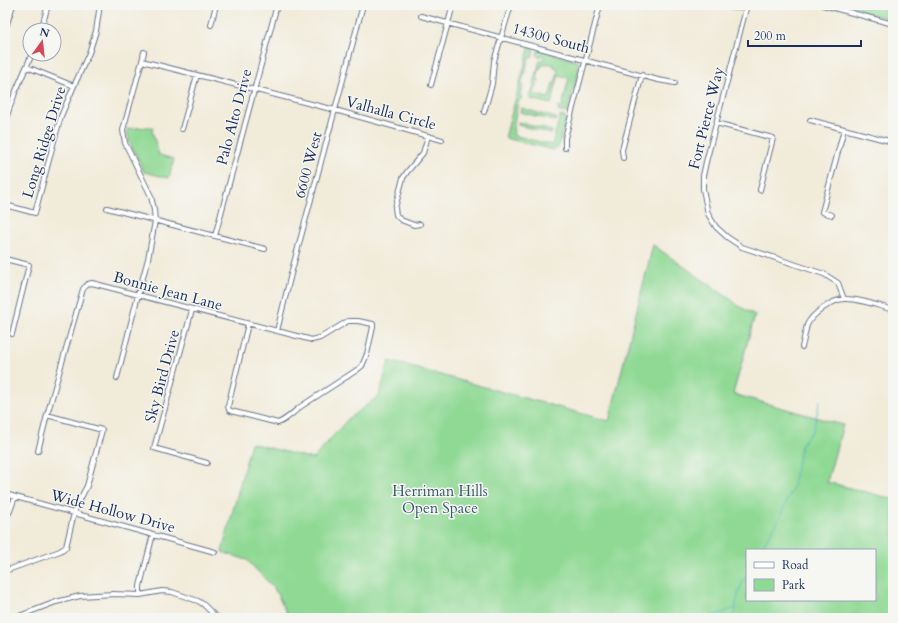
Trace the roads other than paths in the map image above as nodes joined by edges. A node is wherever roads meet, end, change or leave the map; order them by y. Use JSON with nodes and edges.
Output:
{"nodes":[{"id":1,"x":12,"y":5,"type":"edge"},
{"id":2,"x":48,"y":5,"type":"edge"},
{"id":3,"x":100,"y":5,"type":"edge"},
{"id":4,"x":216,"y":5,"type":"edge"},
{"id":5,"x":277,"y":5,"type":"edge"},
{"id":6,"x":363,"y":5,"type":"edge"},
{"id":7,"x":453,"y":5,"type":"edge"},
{"id":8,"x":511,"y":5,"type":"edge"},
{"id":9,"x":600,"y":5,"type":"edge"},
{"id":10,"x":747,"y":5,"type":"edge"},
{"id":11,"x":823,"y":5,"type":"edge"},
{"id":12,"x":420,"y":16,"type":"dead end"},
{"id":13,"x":43,"y":22,"type":"edge"},
{"id":14,"x":448,"y":23,"type":"junction"},
{"id":15,"x":893,"y":24,"type":"edge"},
{"id":16,"x":211,"y":25,"type":"dead end"},
{"id":17,"x":5,"y":30,"type":"edge"},
{"id":18,"x":500,"y":37,"type":"junction"},
{"id":19,"x":144,"y":52,"type":"dead end"},
{"id":20,"x":585,"y":60,"type":"junction"},
{"id":21,"x":142,"y":61,"type":"junction"},
{"id":22,"x":29,"y":62,"type":"edge"},
{"id":23,"x":27,"y":67,"type":"junction"},
{"id":24,"x":197,"y":75,"type":"junction"},
{"id":25,"x":642,"y":76,"type":"junction"},
{"id":26,"x":675,"y":83,"type":"dead end"},
{"id":27,"x":431,"y":85,"type":"dead end"},
{"id":28,"x":74,"y":86,"type":"junction"},
{"id":29,"x":254,"y":90,"type":"junction"},
{"id":30,"x":335,"y":110,"type":"junction"},
{"id":31,"x":484,"y":112,"type":"dead end"},
{"id":32,"x":810,"y":120,"type":"dead end"},
{"id":33,"x":5,"y":121,"type":"edge"},
{"id":34,"x":716,"y":123,"type":"junction"},
{"id":35,"x":182,"y":129,"type":"dead end"},
{"id":36,"x":844,"y":129,"type":"junction"},
{"id":37,"x":428,"y":136,"type":"junction"},
{"id":38,"x":442,"y":140,"type":"dead end"},
{"id":39,"x":893,"y":141,"type":"edge"},
{"id":40,"x":565,"y":148,"type":"dead end"},
{"id":41,"x":623,"y":158,"type":"dead end"},
{"id":42,"x":760,"y":190,"type":"dead end"},
{"id":43,"x":5,"y":205,"type":"edge"},
{"id":44,"x":107,"y":208,"type":"dead end"},
{"id":45,"x":832,"y":215,"type":"dead end"},
{"id":46,"x":155,"y":221,"type":"junction"},
{"id":47,"x":420,"y":224,"type":"dead end"},
{"id":48,"x":215,"y":236,"type":"junction"},
{"id":49,"x":265,"y":249,"type":"dead end"},
{"id":50,"x":5,"y":259,"type":"edge"},
{"id":51,"x":138,"y":295,"type":"junction"},
{"id":52,"x":844,"y":299,"type":"junction"},
{"id":53,"x":192,"y":310,"type":"junction"},
{"id":54,"x":893,"y":310,"type":"edge"},
{"id":55,"x":248,"y":324,"type":"junction"},
{"id":56,"x":277,"y":331,"type":"junction"},
{"id":57,"x":12,"y":334,"type":"dead end"},
{"id":58,"x":802,"y":346,"type":"dead end"},
{"id":59,"x":117,"y":378,"type":"dead end"},
{"id":60,"x":47,"y":415,"type":"junction"},
{"id":61,"x":38,"y":450,"type":"dead end"},
{"id":62,"x":207,"y":463,"type":"dead end"},
{"id":63,"x":5,"y":494,"type":"edge"},
{"id":64,"x":15,"y":497,"type":"junction"},
{"id":65,"x":74,"y":513,"type":"junction"},
{"id":66,"x":6,"y":517,"type":"dead end"},
{"id":67,"x":153,"y":534,"type":"junction"},
{"id":68,"x":215,"y":552,"type":"dead end"},
{"id":69,"x":5,"y":571,"type":"edge"},
{"id":70,"x":140,"y":595,"type":"junction"},
{"id":71,"x":14,"y":618,"type":"edge"},
{"id":72,"x":219,"y":618,"type":"edge"}],
"edges":[{"from":1,"to":17,"type":"street"},
{"from":2,"to":13,"type":"street"},
{"from":3,"to":28,"type":"street","name":"Long Ridge Drive"},
{"from":4,"to":16,"type":"street"},
{"from":5,"to":29,"type":"street","name":"Palo Alto Drive"},
{"from":6,"to":30,"type":"street","name":"6600 West"},
{"from":7,"to":14,"type":"street"},
{"from":8,"to":18,"type":"street"},
{"from":9,"to":20,"type":"street"},
{"from":10,"to":34,"type":"street","name":"Fort Pierce Way"},
{"from":11,"to":15,"type":"street"},
{"from":12,"to":14,"type":"street","name":"14300 South"},
{"from":14,"to":18,"type":"street","name":"14300 South"},
{"from":14,"to":27,"type":"street"},
{"from":18,"to":20,"type":"street","name":"14300 South"},
{"from":18,"to":31,"type":"street"},
{"from":19,"to":21,"type":"street"},
{"from":20,"to":25,"type":"street","name":"14300 South"},
{"from":20,"to":40,"type":"street"},
{"from":21,"to":24,"type":"street","name":"Valhalla Circle"},
{"from":21,"to":46,"type":"street"},
{"from":22,"to":23,"type":"street"},
{"from":23,"to":28,"type":"street"},
{"from":23,"to":33,"type":"street"},
{"from":24,"to":29,"type":"street","name":"Valhalla Circle"},
{"from":24,"to":35,"type":"street"},
{"from":25,"to":26,"type":"street","name":"14300 South"},
{"from":25,"to":41,"type":"street"},
{"from":28,"to":43,"type":"street","name":"Long Ridge Drive"},
{"from":29,"to":30,"type":"street","name":"Valhalla Circle"},
{"from":29,"to":48,"type":"street","name":"Palo Alto Drive"},
{"from":30,"to":37,"type":"street","name":"Valhalla Circle"},
{"from":30,"to":56,"type":"street","name":"6600 West"},
{"from":32,"to":36,"type":"street"},
{"from":34,"to":42,"type":"street"},
{"from":34,"to":52,"type":"street","name":"Fort Pierce Way"},
{"from":36,"to":39,"type":"street"},
{"from":36,"to":45,"type":"street"},
{"from":37,"to":38,"type":"street","name":"Valhalla Circle"},
{"from":37,"to":47,"type":"street"},
{"from":44,"to":46,"type":"street"},
{"from":46,"to":48,"type":"street"},
{"from":46,"to":51,"type":"street"},
{"from":48,"to":49,"type":"street"},
{"from":50,"to":57,"type":"street"},
{"from":51,"to":53,"type":"street","name":"Bonnie Jean Lane"},
{"from":51,"to":59,"type":"street"},
{"from":51,"to":60,"type":"street","name":"Bonnie Jean Lane"},
{"from":52,"to":54,"type":"street"},
{"from":52,"to":58,"type":"street"},
{"from":53,"to":55,"type":"street","name":"Bonnie Jean Lane"},
{"from":53,"to":62,"type":"street","name":"Sky Bird Drive"},
{"from":55,"to":56,"type":"street","name":"Bonnie Jean Lane"},
{"from":55,"to":56,"type":"street","name":"Bonnie Jean Lane"},
{"from":60,"to":61,"type":"street"},
{"from":60,"to":65,"type":"street"},
{"from":63,"to":64,"type":"street","name":"Wide Hollow Drive"},
{"from":64,"to":65,"type":"street","name":"Wide Hollow Drive"},
{"from":64,"to":66,"type":"street"},
{"from":65,"to":67,"type":"street","name":"Wide Hollow Drive"},
{"from":65,"to":69,"type":"street"},
{"from":67,"to":68,"type":"street","name":"Wide Hollow Drive"},
{"from":67,"to":70,"type":"street"},
{"from":70,"to":71,"type":"street"},
{"from":70,"to":72,"type":"street"}]}
